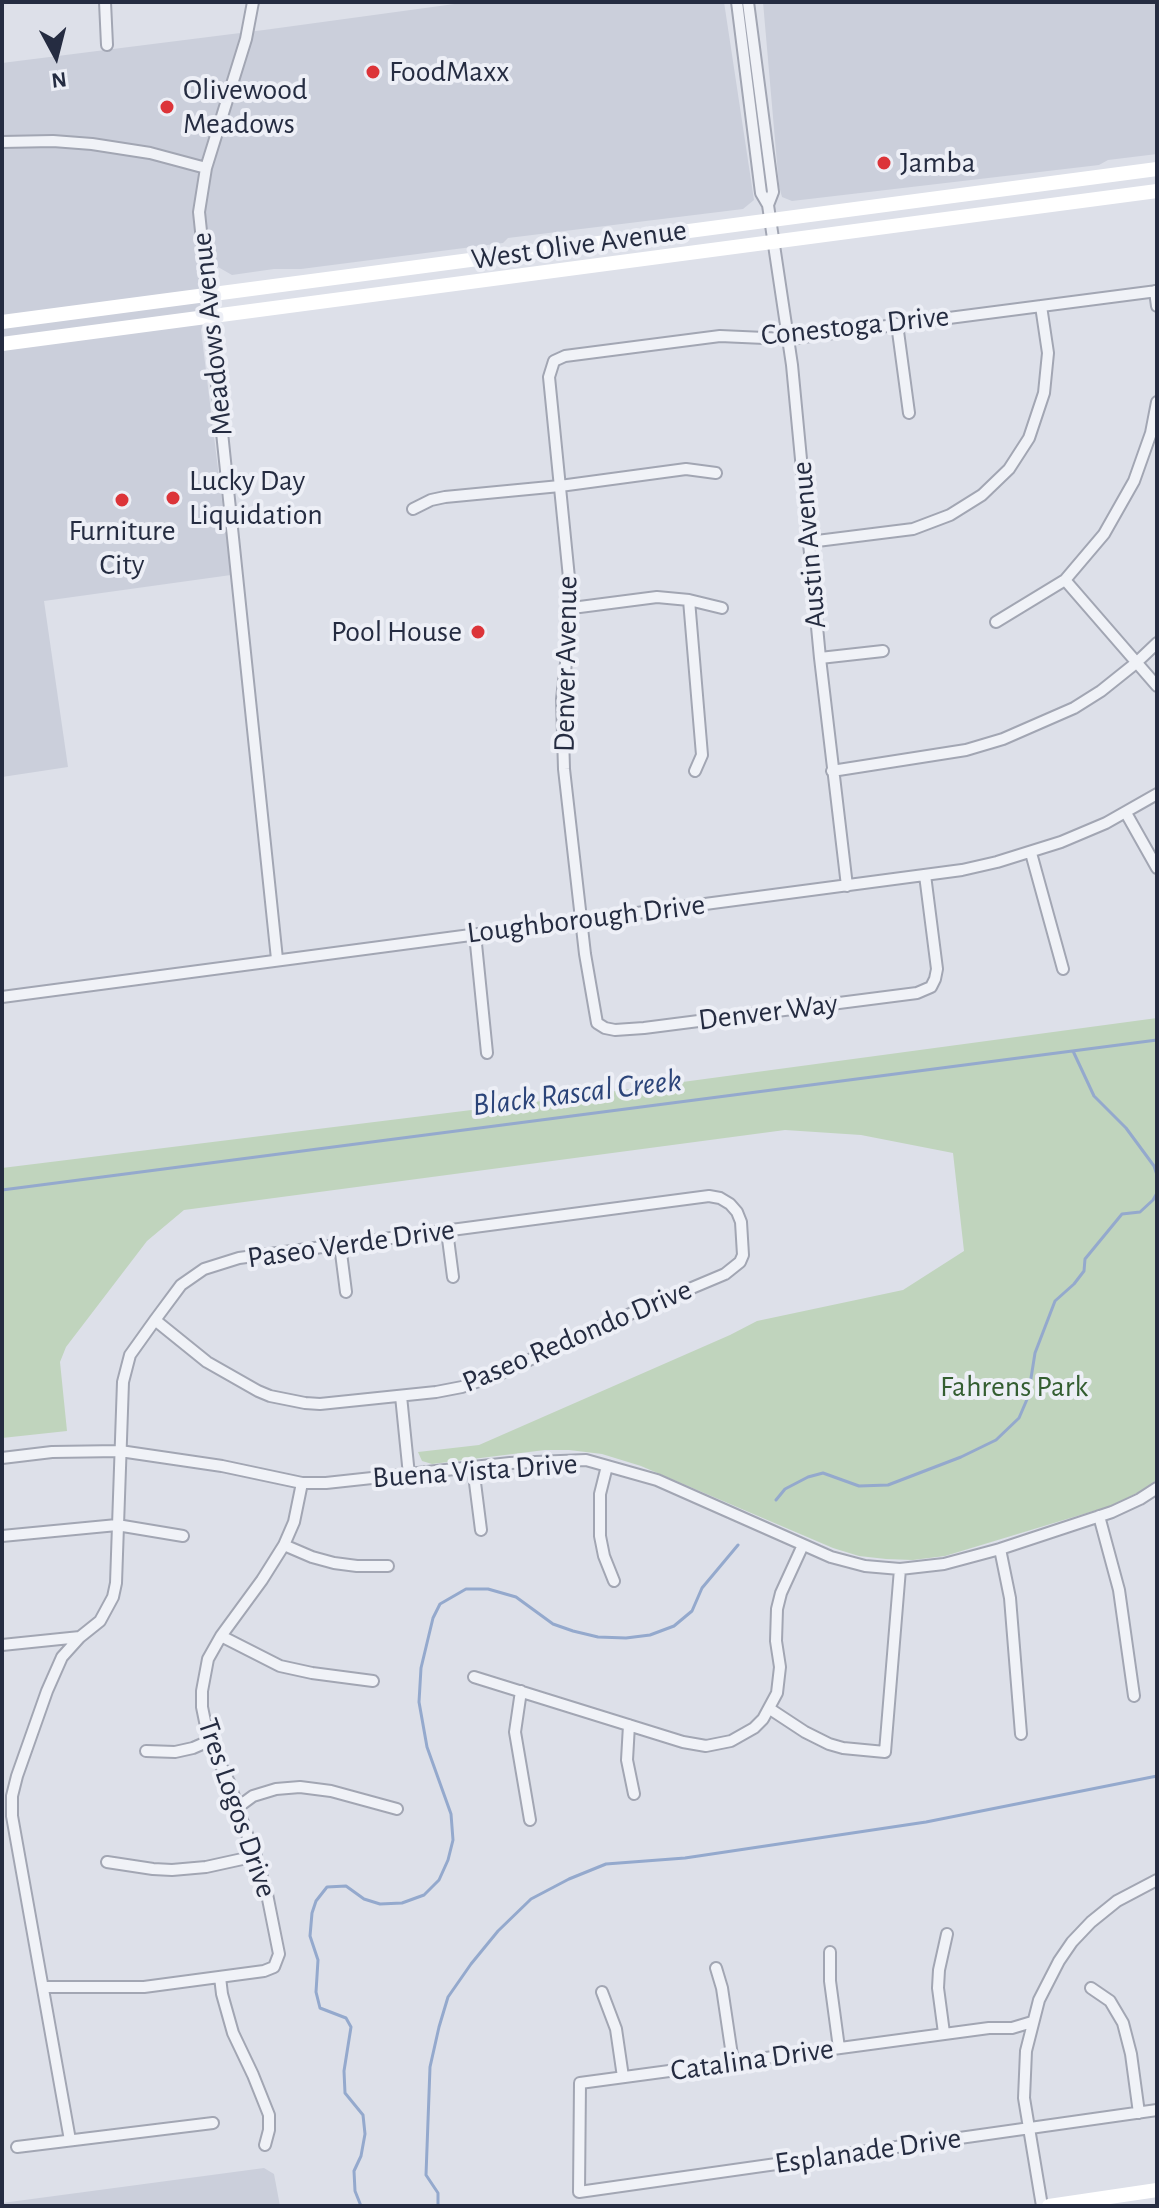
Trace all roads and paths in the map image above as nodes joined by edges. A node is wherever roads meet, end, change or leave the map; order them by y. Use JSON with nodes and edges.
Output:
{"nodes":[{"id":1,"x":105,"y":2,"type":"edge"},
{"id":2,"x":253,"y":2,"type":"edge"},
{"id":3,"x":737,"y":2,"type":"edge"},
{"id":4,"x":748,"y":2,"type":"edge"},
{"id":5,"x":107,"y":45,"type":"dead end"},
{"id":6,"x":754,"y":87,"type":"junction"},
{"id":7,"x":2,"y":142,"type":"edge"},
{"id":8,"x":206,"y":168,"type":"junction"},
{"id":9,"x":1157,"y":169,"type":"edge"},
{"id":10,"x":1157,"y":191,"type":"edge"},
{"id":11,"x":769,"y":212,"type":"junction"},
{"id":12,"x":774,"y":242,"type":"junction"},
{"id":13,"x":1156,"y":291,"type":"edge"},
{"id":14,"x":207,"y":296,"type":"junction"},
{"id":15,"x":1041,"y":306,"type":"junction"},
{"id":16,"x":1157,"y":306,"type":"edge"},
{"id":17,"x":209,"y":316,"type":"junction"},
{"id":18,"x":2,"y":322,"type":"edge"},
{"id":19,"x":897,"y":324,"type":"junction"},
{"id":20,"x":787,"y":339,"type":"junction"},
{"id":21,"x":2,"y":344,"type":"edge"},
{"id":22,"x":554,"y":361,"type":"joint"},
{"id":23,"x":1157,"y":402,"type":"edge"},
{"id":24,"x":909,"y":413,"type":"dead end"},
{"id":25,"x":716,"y":473,"type":"dead end"},
{"id":26,"x":560,"y":486,"type":"junction"},
{"id":27,"x":413,"y":509,"type":"dead end"},
{"id":28,"x":809,"y":542,"type":"junction"},
{"id":29,"x":1065,"y":580,"type":"junction"},
{"id":30,"x":689,"y":600,"type":"junction"},
{"id":31,"x":572,"y":608,"type":"junction"},
{"id":32,"x":722,"y":608,"type":"dead end"},
{"id":33,"x":996,"y":622,"type":"dead end"},
{"id":34,"x":1157,"y":643,"type":"edge"},
{"id":35,"x":883,"y":651,"type":"dead end"},
{"id":36,"x":820,"y":658,"type":"junction"},
{"id":37,"x":1136,"y":663,"type":"junction"},
{"id":38,"x":1157,"y":686,"type":"edge"},
{"id":39,"x":695,"y":771,"type":"dead end"},
{"id":40,"x":832,"y":771,"type":"junction"},
{"id":41,"x":1157,"y":794,"type":"edge"},
{"id":42,"x":1126,"y":813,"type":"junction"},
{"id":43,"x":1031,"y":853,"type":"junction"},
{"id":44,"x":1157,"y":868,"type":"edge"},
{"id":45,"x":925,"y":875,"type":"junction"},
{"id":46,"x":847,"y":886,"type":"junction"},
{"id":47,"x":582,"y":920,"type":"junction"},
{"id":48,"x":475,"y":934,"type":"junction"},
{"id":49,"x":277,"y":959,"type":"junction"},
{"id":50,"x":1063,"y":969,"type":"dead end"},
{"id":51,"x":2,"y":997,"type":"edge"},
{"id":52,"x":487,"y":1053,"type":"dead end"},
{"id":53,"x":709,"y":1196,"type":"joint"},
{"id":54,"x":447,"y":1231,"type":"junction"},
{"id":55,"x":340,"y":1245,"type":"junction"},
{"id":56,"x":453,"y":1277,"type":"dead end"},
{"id":57,"x":346,"y":1292,"type":"dead end"},
{"id":58,"x":155,"y":1320,"type":"junction"},
{"id":59,"x":401,"y":1396,"type":"junction"},
{"id":60,"x":120,"y":1451,"type":"junction"},
{"id":61,"x":2,"y":1458,"type":"edge"},
{"id":62,"x":607,"y":1466,"type":"junction"},
{"id":63,"x":473,"y":1467,"type":"junction"},
{"id":64,"x":409,"y":1475,"type":"junction"},
{"id":65,"x":302,"y":1483,"type":"junction"},
{"id":66,"x":1157,"y":1488,"type":"edge"},
{"id":67,"x":1099,"y":1516,"type":"junction"},
{"id":68,"x":117,"y":1525,"type":"junction"},
{"id":69,"x":481,"y":1530,"type":"dead end"},
{"id":70,"x":2,"y":1536,"type":"edge"},
{"id":71,"x":183,"y":1536,"type":"dead end"},
{"id":72,"x":284,"y":1545,"type":"junction"},
{"id":73,"x":803,"y":1545,"type":"junction"},
{"id":74,"x":1000,"y":1549,"type":"junction"},
{"id":75,"x":388,"y":1566,"type":"dead end"},
{"id":76,"x":900,"y":1569,"type":"junction"},
{"id":77,"x":614,"y":1581,"type":"dead end"},
{"id":78,"x":221,"y":1636,"type":"junction"},
{"id":79,"x":80,"y":1637,"type":"junction"},
{"id":80,"x":2,"y":1645,"type":"edge"},
{"id":81,"x":474,"y":1677,"type":"dead end"},
{"id":82,"x":373,"y":1681,"type":"dead end"},
{"id":83,"x":521,"y":1691,"type":"junction"},
{"id":84,"x":1134,"y":1696,"type":"dead end"},
{"id":85,"x":770,"y":1709,"type":"junction"},
{"id":86,"x":629,"y":1725,"type":"junction"},
{"id":87,"x":1021,"y":1734,"type":"dead end"},
{"id":88,"x":209,"y":1741,"type":"junction"},
{"id":89,"x":146,"y":1751,"type":"dead end"},
{"id":90,"x":634,"y":1794,"type":"dead end"},
{"id":91,"x":238,"y":1807,"type":"junction"},
{"id":92,"x":397,"y":1809,"type":"dead end"},
{"id":93,"x":530,"y":1820,"type":"dead end"},
{"id":94,"x":256,"y":1856,"type":"junction"},
{"id":95,"x":107,"y":1862,"type":"dead end"},
{"id":96,"x":1157,"y":1880,"type":"edge"},
{"id":97,"x":947,"y":1934,"type":"dead end"},
{"id":98,"x":830,"y":1952,"type":"dead end"},
{"id":99,"x":716,"y":1968,"type":"dead end"},
{"id":100,"x":220,"y":1977,"type":"junction"},
{"id":101,"x":44,"y":1987,"type":"junction"},
{"id":102,"x":1091,"y":1988,"type":"dead end"},
{"id":103,"x":602,"y":1992,"type":"dead end"},
{"id":104,"x":1032,"y":2022,"type":"junction"},
{"id":105,"x":944,"y":2033,"type":"junction"},
{"id":106,"x":839,"y":2048,"type":"junction"},
{"id":107,"x":733,"y":2062,"type":"junction"},
{"id":108,"x":623,"y":2077,"type":"junction"},
{"id":109,"x":1157,"y":2110,"type":"edge"},
{"id":110,"x":1139,"y":2113,"type":"junction"},
{"id":111,"x":213,"y":2123,"type":"dead end"},
{"id":112,"x":1027,"y":2128,"type":"junction"},
{"id":113,"x":70,"y":2140,"type":"junction"},
{"id":114,"x":265,"y":2145,"type":"dead end"},
{"id":115,"x":17,"y":2147,"type":"dead end"},
{"id":116,"x":1157,"y":2190,"type":"edge"},
{"id":117,"x":579,"y":2192,"type":"joint"},
{"id":118,"x":1042,"y":2206,"type":"edge"},
{"id":119,"x":1049,"y":2206,"type":"edge"}],
"edges":[{"from":1,"to":5,"type":"street"},
{"from":2,"to":8,"type":"street","name":"Meadows Avenue"},
{"from":3,"to":6,"type":"street"},
{"from":4,"to":6,"type":"street","name":"Austin Avenue"},
{"from":6,"to":11,"type":"street","name":"Austin Avenue"},
{"from":6,"to":11,"type":"street","name":"Austin Avenue"},
{"from":7,"to":8,"type":"street"},
{"from":8,"to":14,"type":"street","name":"Meadows Avenue"},
{"from":9,"to":11,"type":"main road","name":"West Olive Avenue"},
{"from":10,"to":12,"type":"main road","name":"West Olive Avenue"},
{"from":11,"to":12,"type":"street","name":"Austin Avenue"},
{"from":11,"to":14,"type":"main road","name":"West Olive Avenue"},
{"from":12,"to":17,"type":"main road","name":"West Olive Avenue"},
{"from":12,"to":20,"type":"street","name":"Austin Avenue"},
{"from":13,"to":15,"type":"street","name":"Conestoga Drive"},
{"from":13,"to":16,"type":"street"},
{"from":14,"to":17,"type":"street","name":"Meadows Avenue"},
{"from":14,"to":18,"type":"main road","name":"West Olive Avenue"},
{"from":15,"to":19,"type":"street","name":"Conestoga Drive"},
{"from":15,"to":28,"type":"street"},
{"from":17,"to":21,"type":"main road","name":"West Olive Avenue"},
{"from":17,"to":49,"type":"street","name":"Meadows Avenue"},
{"from":19,"to":20,"type":"street","name":"Conestoga Drive"},
{"from":19,"to":24,"type":"street"},
{"from":20,"to":22,"type":"street","name":"Conestoga Drive"},
{"from":20,"to":28,"type":"street","name":"Austin Avenue"},
{"from":22,"to":26,"type":"street","name":"Denver Avenue"},
{"from":23,"to":29,"type":"street"},
{"from":25,"to":26,"type":"street"},
{"from":26,"to":27,"type":"street"},
{"from":26,"to":31,"type":"street","name":"Denver Avenue"},
{"from":28,"to":36,"type":"street","name":"Austin Avenue"},
{"from":29,"to":33,"type":"street"},
{"from":29,"to":37,"type":"street"},
{"from":30,"to":31,"type":"street"},
{"from":30,"to":32,"type":"street"},
{"from":30,"to":39,"type":"street"},
{"from":31,"to":47,"type":"street","name":"Denver Avenue"},
{"from":34,"to":37,"type":"street"},
{"from":35,"to":36,"type":"street"},
{"from":36,"to":40,"type":"street","name":"Austin Avenue"},
{"from":37,"to":38,"type":"street"},
{"from":37,"to":40,"type":"street"},
{"from":40,"to":46,"type":"street","name":"Austin Avenue"},
{"from":41,"to":42,"type":"street","name":"Loughborough Drive"},
{"from":42,"to":43,"type":"street","name":"Loughborough Drive"},
{"from":42,"to":44,"type":"street"},
{"from":43,"to":45,"type":"street","name":"Loughborough Drive"},
{"from":43,"to":50,"type":"street"},
{"from":45,"to":46,"type":"street","name":"Loughborough Drive"},
{"from":45,"to":47,"type":"street","name":"Denver Way"},
{"from":46,"to":47,"type":"street","name":"Loughborough Drive"},
{"from":47,"to":48,"type":"street","name":"Loughborough Drive"},
{"from":48,"to":49,"type":"street","name":"Loughborough Drive"},
{"from":48,"to":52,"type":"street"},
{"from":49,"to":51,"type":"street","name":"Loughborough Drive"},
{"from":53,"to":54,"type":"street","name":"Paseo Verde Drive"},
{"from":53,"to":59,"type":"street","name":"Paseo Redondo Drive"},
{"from":54,"to":55,"type":"street","name":"Paseo Verde Drive"},
{"from":54,"to":56,"type":"street"},
{"from":55,"to":57,"type":"street"},
{"from":55,"to":58,"type":"street","name":"Paseo Verde Drive"},
{"from":58,"to":59,"type":"street","name":"Paseo Redondo Drive"},
{"from":58,"to":60,"type":"street","name":"Paseo Verde Drive"},
{"from":59,"to":64,"type":"street"},
{"from":60,"to":61,"type":"street","name":"Buena Vista Drive"},
{"from":60,"to":65,"type":"street","name":"Buena Vista Drive"},
{"from":60,"to":68,"type":"street","name":"Paseo Verde Drive"},
{"from":62,"to":63,"type":"street","name":"Buena Vista Drive"},
{"from":62,"to":73,"type":"street","name":"Buena Vista Drive"},
{"from":62,"to":77,"type":"street"},
{"from":63,"to":64,"type":"street","name":"Buena Vista Drive"},
{"from":63,"to":69,"type":"street"},
{"from":64,"to":65,"type":"street","name":"Buena Vista Drive"},
{"from":65,"to":72,"type":"street","name":"Tres Logos Drive"},
{"from":66,"to":67,"type":"street","name":"Buena Vista Drive"},
{"from":67,"to":74,"type":"street","name":"Buena Vista Drive"},
{"from":67,"to":84,"type":"street"},
{"from":68,"to":70,"type":"street"},
{"from":68,"to":71,"type":"street"},
{"from":68,"to":79,"type":"street","name":"Paseo Verde Drive"},
{"from":72,"to":75,"type":"street"},
{"from":72,"to":78,"type":"street","name":"Tres Logos Drive"},
{"from":73,"to":76,"type":"street","name":"Buena Vista Drive"},
{"from":73,"to":85,"type":"street"},
{"from":74,"to":76,"type":"street","name":"Buena Vista Drive"},
{"from":74,"to":87,"type":"street"},
{"from":76,"to":85,"type":"street"},
{"from":78,"to":82,"type":"street"},
{"from":78,"to":88,"type":"street","name":"Tres Logos Drive"},
{"from":79,"to":80,"type":"street"},
{"from":79,"to":101,"type":"street","name":"Paseo Verde Drive"},
{"from":81,"to":83,"type":"street"},
{"from":83,"to":86,"type":"street"},
{"from":83,"to":93,"type":"street"},
{"from":85,"to":86,"type":"street"},
{"from":86,"to":90,"type":"street"},
{"from":88,"to":89,"type":"street"},
{"from":88,"to":91,"type":"street","name":"Tres Logos Drive"},
{"from":91,"to":92,"type":"street"},
{"from":91,"to":94,"type":"street","name":"Tres Logos Drive"},
{"from":94,"to":95,"type":"street"},
{"from":94,"to":100,"type":"street","name":"Tres Logos Drive"},
{"from":96,"to":104,"type":"street"},
{"from":97,"to":105,"type":"street"},
{"from":98,"to":106,"type":"street"},
{"from":99,"to":107,"type":"street"},
{"from":100,"to":101,"type":"street"},
{"from":100,"to":114,"type":"street"},
{"from":101,"to":113,"type":"street","name":"Paseo Verde Drive"},
{"from":102,"to":110,"type":"street"},
{"from":103,"to":108,"type":"street"},
{"from":104,"to":105,"type":"street","name":"Catalina Drive"},
{"from":104,"to":112,"type":"street"},
{"from":105,"to":106,"type":"street","name":"Catalina Drive"},
{"from":106,"to":107,"type":"street","name":"Catalina Drive"},
{"from":107,"to":108,"type":"street","name":"Catalina Drive"},
{"from":108,"to":117,"type":"street","name":"Catalina Drive"},
{"from":109,"to":110,"type":"street","name":"Esplanade Drive"},
{"from":110,"to":112,"type":"street","name":"Esplanade Drive"},
{"from":111,"to":113,"type":"street"},
{"from":112,"to":117,"type":"street","name":"Esplanade Drive"},
{"from":112,"to":118,"type":"street"},
{"from":113,"to":115,"type":"street"},
{"from":116,"to":119,"type":"main road"}]}
